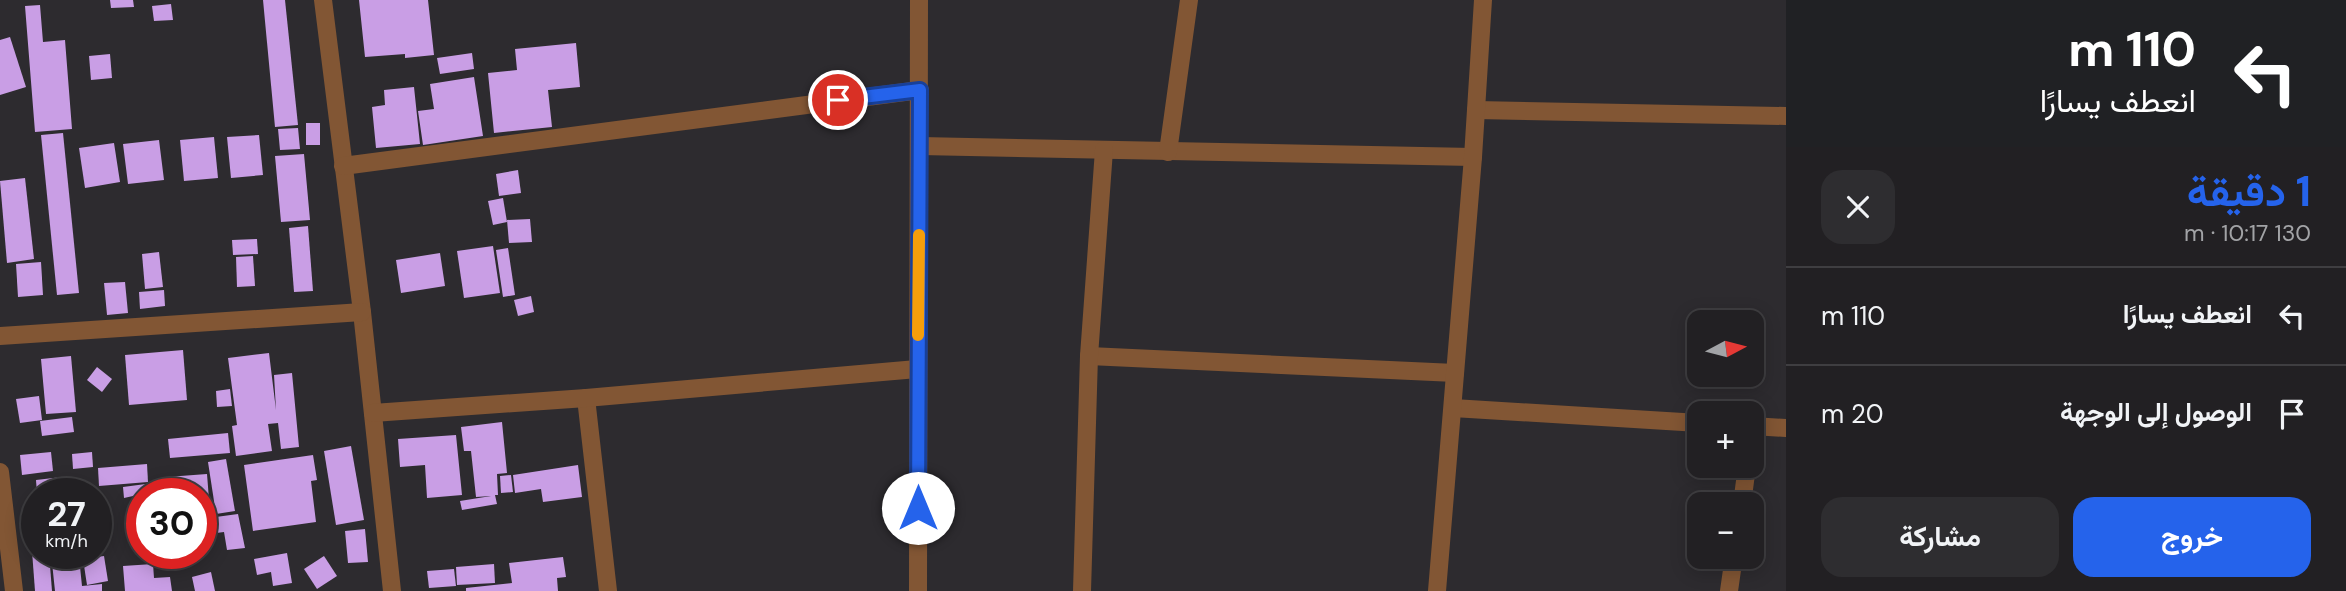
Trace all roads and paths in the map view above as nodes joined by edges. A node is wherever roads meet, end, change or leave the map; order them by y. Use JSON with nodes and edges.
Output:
{"nodes":[{"id":1,"x":323,"y":0,"type":"edge"},
{"id":2,"x":919,"y":0,"type":"edge"},
{"id":3,"x":1189,"y":0,"type":"edge"},
{"id":4,"x":1483,"y":0,"type":"edge"},
{"id":5,"x":920,"y":90,"type":"junction"},
{"id":6,"x":1476,"y":110,"type":"junction"},
{"id":7,"x":1786,"y":116,"type":"edge"},
{"id":8,"x":920,"y":146,"type":"junction"},
{"id":9,"x":1104,"y":150,"type":"junction"},
{"id":10,"x":1168,"y":152,"type":"junction"},
{"id":11,"x":1473,"y":157,"type":"junction"},
{"id":12,"x":343,"y":166,"type":"junction"},
{"id":13,"x":362,"y":312,"type":"junction"},
{"id":14,"x":0,"y":336,"type":"edge"},
{"id":15,"x":1089,"y":356,"type":"junction"},
{"id":16,"x":917,"y":369,"type":"junction"},
{"id":17,"x":1455,"y":373,"type":"junction"},
{"id":18,"x":586,"y":398,"type":"junction"},
{"id":19,"x":1452,"y":408,"type":"junction"},
{"id":20,"x":373,"y":413,"type":"junction"},
{"id":21,"x":1687,"y":422,"type":"edge"},
{"id":22,"x":1786,"y":428,"type":"edge"},
{"id":23,"x":1764,"y":429,"type":"edge"},
{"id":24,"x":0,"y":472,"type":"edge"},
{"id":25,"x":1732,"y":569,"type":"edge"},
{"id":26,"x":14,"y":591,"type":"edge"},
{"id":27,"x":392,"y":591,"type":"edge"},
{"id":28,"x":608,"y":591,"type":"edge"},
{"id":29,"x":918,"y":591,"type":"edge"},
{"id":30,"x":1082,"y":591,"type":"edge"},
{"id":31,"x":1437,"y":591,"type":"edge"},
{"id":32,"x":1729,"y":591,"type":"edge"}],
"edges":[{"from":1,"to":12,"type":"street"},
{"from":2,"to":5,"type":"street"},
{"from":3,"to":10,"type":"street"},
{"from":4,"to":6,"type":"street"},
{"from":5,"to":8,"type":"street"},
{"from":5,"to":12,"type":"street"},
{"from":6,"to":7,"type":"street"},
{"from":6,"to":11,"type":"street"},
{"from":8,"to":9,"type":"street"},
{"from":8,"to":16,"type":"street"},
{"from":9,"to":10,"type":"street"},
{"from":9,"to":15,"type":"street"},
{"from":10,"to":11,"type":"street"},
{"from":11,"to":17,"type":"street"},
{"from":12,"to":13,"type":"street"},
{"from":13,"to":14,"type":"street"},
{"from":13,"to":20,"type":"street"},
{"from":15,"to":17,"type":"street"},
{"from":15,"to":30,"type":"street"},
{"from":16,"to":18,"type":"street"},
{"from":16,"to":29,"type":"street"},
{"from":17,"to":19,"type":"street"},
{"from":18,"to":20,"type":"street"},
{"from":18,"to":28,"type":"street"},
{"from":19,"to":21,"type":"street"},
{"from":19,"to":31,"type":"street"},
{"from":20,"to":27,"type":"street"},
{"from":22,"to":23,"type":"street"},
{"from":24,"to":26,"type":"street"},
{"from":25,"to":32,"type":"street"}]}
